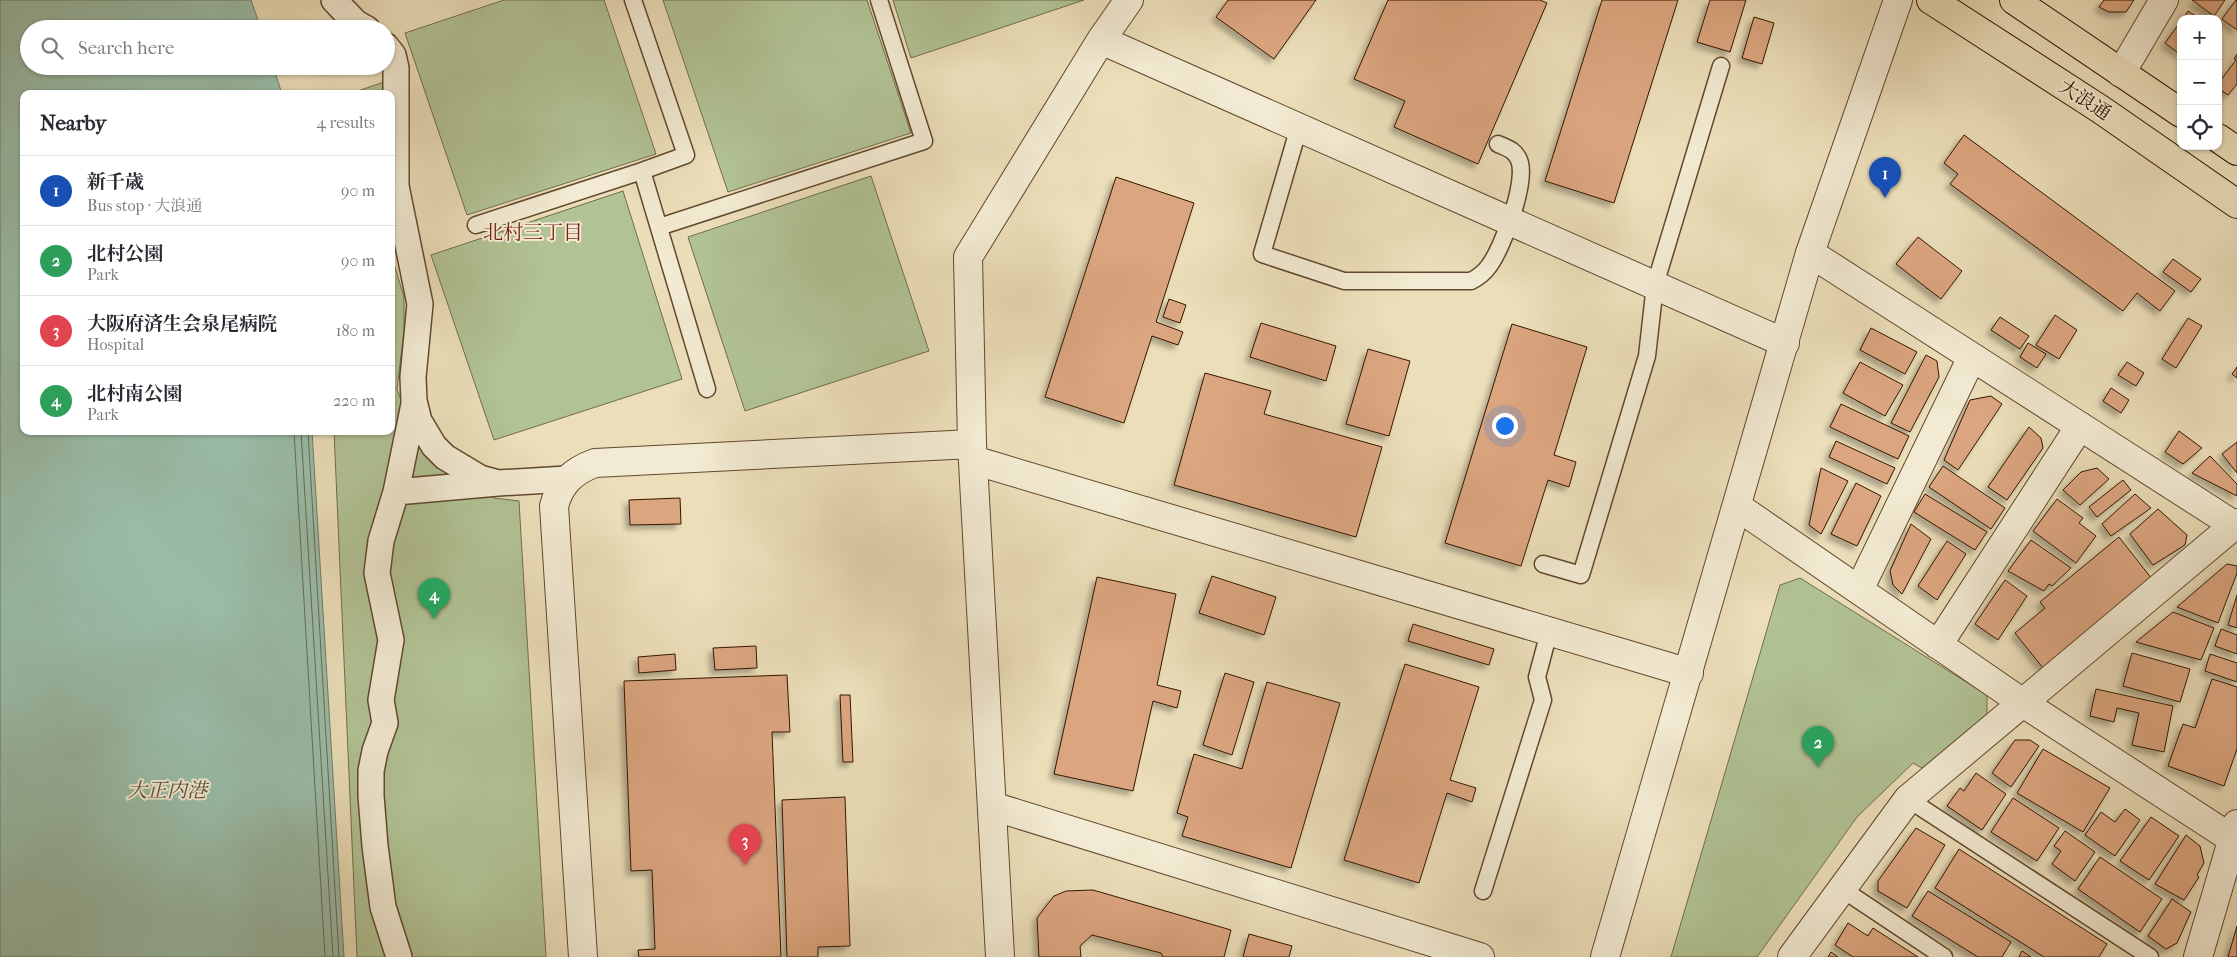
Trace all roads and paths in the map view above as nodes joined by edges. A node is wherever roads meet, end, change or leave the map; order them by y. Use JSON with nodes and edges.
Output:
{"nodes":[{"id":1,"x":334,"y":0,"type":"edge"},
{"id":2,"x":633,"y":0,"type":"edge"},
{"id":3,"x":879,"y":0,"type":"edge"},
{"id":4,"x":1129,"y":0,"type":"edge"},
{"id":5,"x":1898,"y":0,"type":"edge"},
{"id":6,"x":1932,"y":0,"type":"edge"},
{"id":7,"x":2014,"y":0,"type":"edge"},
{"id":8,"x":2164,"y":0,"type":"edge"},
{"id":9,"x":353,"y":20,"type":"edge"},
{"id":10,"x":1101,"y":40,"type":"junction"},
{"id":11,"x":395,"y":64,"type":"edge"},
{"id":12,"x":1721,"y":66,"type":"dead end"},
{"id":13,"x":2121,"y":73,"type":"junction"},
{"id":14,"x":2177,"y":110,"type":"edge"},
{"id":15,"x":1299,"y":127,"type":"junction"},
{"id":16,"x":2222,"y":141,"type":"edge"},
{"id":17,"x":1498,"y":144,"type":"dead end"},
{"id":18,"x":2237,"y":151,"type":"edge"},
{"id":19,"x":642,"y":171,"type":"junction"},
{"id":20,"x":2237,"y":204,"type":"edge"},
{"id":21,"x":1509,"y":221,"type":"junction"},
{"id":22,"x":476,"y":225,"type":"dead end"},
{"id":23,"x":658,"y":227,"type":"junction"},
{"id":24,"x":1810,"y":253,"type":"junction"},
{"id":25,"x":1655,"y":285,"type":"junction"},
{"id":26,"x":1785,"y":343,"type":"junction"},
{"id":27,"x":1972,"y":357,"type":"junction"},
{"id":28,"x":707,"y":389,"type":"dead end"},
{"id":29,"x":414,"y":401,"type":"junction"},
{"id":30,"x":2080,"y":426,"type":"junction"},
{"id":31,"x":972,"y":452,"type":"junction"},
{"id":32,"x":567,"y":479,"type":"junction"},
{"id":33,"x":498,"y":483,"type":"junction"},
{"id":34,"x":396,"y":492,"type":"junction"},
{"id":35,"x":1738,"y":507,"type":"junction"},
{"id":36,"x":2236,"y":525,"type":"edge"},
{"id":37,"x":1543,"y":564,"type":"dead end"},
{"id":38,"x":1859,"y":590,"type":"junction"},
{"id":39,"x":1549,"y":632,"type":"junction"},
{"id":40,"x":1938,"y":645,"type":"junction"},
{"id":41,"x":1689,"y":673,"type":"junction"},
{"id":42,"x":2023,"y":703,"type":"junction"},
{"id":43,"x":1908,"y":799,"type":"junction"},
{"id":44,"x":992,"y":806,"type":"junction"},
{"id":45,"x":2235,"y":835,"type":"edge"},
{"id":46,"x":1842,"y":889,"type":"junction"},
{"id":47,"x":1483,"y":891,"type":"dead end"},
{"id":48,"x":399,"y":957,"type":"edge"},
{"id":49,"x":583,"y":957,"type":"edge"},
{"id":50,"x":1000,"y":957,"type":"edge"},
{"id":51,"x":1480,"y":957,"type":"edge"},
{"id":52,"x":1605,"y":957,"type":"edge"},
{"id":53,"x":1792,"y":957,"type":"edge"},
{"id":54,"x":1944,"y":957,"type":"edge"},
{"id":55,"x":2150,"y":957,"type":"edge"},
{"id":56,"x":2198,"y":957,"type":"edge"}],
"edges":[{"from":1,"to":9,"type":"street"},
{"from":2,"to":19,"type":"lane"},
{"from":3,"to":23,"type":"lane"},
{"from":4,"to":10,"type":"street"},
{"from":5,"to":24,"type":"street"},
{"from":6,"to":20,"type":"main road","name":"大浪通"},
{"from":7,"to":13,"type":"main road"},
{"from":8,"to":13,"type":"street"},
{"from":10,"to":15,"type":"street"},
{"from":10,"to":31,"type":"street"},
{"from":11,"to":29,"type":"street"},
{"from":12,"to":25,"type":"lane"},
{"from":13,"to":14,"type":"main road"},
{"from":15,"to":21,"type":"street"},
{"from":15,"to":21,"type":"lane"},
{"from":16,"to":18,"type":"main road"},
{"from":17,"to":21,"type":"lane"},
{"from":19,"to":22,"type":"lane"},
{"from":19,"to":23,"type":"lane"},
{"from":21,"to":25,"type":"street"},
{"from":23,"to":28,"type":"lane"},
{"from":24,"to":26,"type":"street"},
{"from":24,"to":27,"type":"street"},
{"from":25,"to":26,"type":"street"},
{"from":25,"to":37,"type":"lane"},
{"from":26,"to":35,"type":"street"},
{"from":27,"to":30,"type":"street"},
{"from":27,"to":38,"type":"street"},
{"from":29,"to":33,"type":"street"},
{"from":29,"to":34,"type":"street"},
{"from":30,"to":36,"type":"street"},
{"from":30,"to":40,"type":"street"},
{"from":31,"to":32,"type":"street"},
{"from":31,"to":39,"type":"street"},
{"from":31,"to":44,"type":"street"},
{"from":32,"to":33,"type":"street"},
{"from":32,"to":49,"type":"street"},
{"from":33,"to":34,"type":"street"},
{"from":34,"to":48,"type":"street"},
{"from":35,"to":38,"type":"street"},
{"from":35,"to":41,"type":"street"},
{"from":36,"to":42,"type":"street"},
{"from":38,"to":40,"type":"street"},
{"from":39,"to":41,"type":"street"},
{"from":39,"to":47,"type":"lane"},
{"from":40,"to":42,"type":"street"},
{"from":41,"to":52,"type":"street"},
{"from":42,"to":43,"type":"street"},
{"from":42,"to":45,"type":"street"},
{"from":43,"to":46,"type":"street"},
{"from":43,"to":55,"type":"lane"},
{"from":44,"to":50,"type":"street"},
{"from":44,"to":51,"type":"street"},
{"from":45,"to":56,"type":"street"},
{"from":46,"to":53,"type":"street"},
{"from":46,"to":54,"type":"lane"}]}
